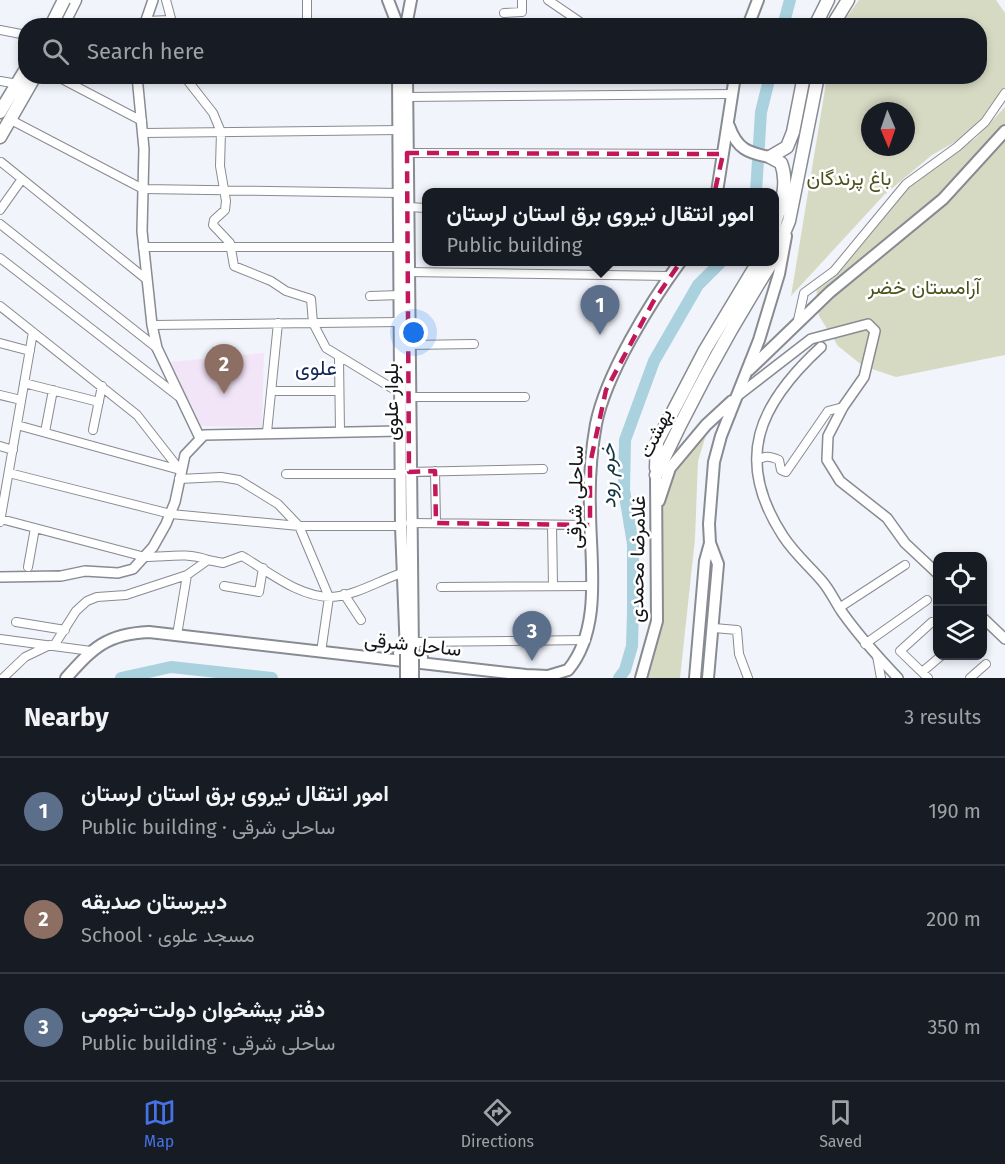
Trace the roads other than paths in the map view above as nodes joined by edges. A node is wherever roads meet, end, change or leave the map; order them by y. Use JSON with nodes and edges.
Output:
{"nodes":[{"id":1,"x":153,"y":0,"type":"edge"},
{"id":2,"x":166,"y":0,"type":"edge"},
{"id":3,"x":307,"y":0,"type":"edge"},
{"id":4,"x":388,"y":0,"type":"edge"},
{"id":5,"x":395,"y":0,"type":"edge"},
{"id":6,"x":405,"y":0,"type":"edge"},
{"id":7,"x":411,"y":0,"type":"edge"},
{"id":8,"x":522,"y":0,"type":"edge"},
{"id":9,"x":548,"y":0,"type":"edge"},
{"id":10,"x":758,"y":0,"type":"edge"},
{"id":11,"x":828,"y":0,"type":"edge"},
{"id":12,"x":848,"y":0,"type":"edge"},
{"id":13,"x":64,"y":2,"type":"edge"},
{"id":14,"x":504,"y":13,"type":"dead end"},
{"id":15,"x":60,"y":18,"type":"edge"},
{"id":16,"x":146,"y":18,"type":"edge"},
{"id":17,"x":171,"y":18,"type":"edge"},
{"id":18,"x":307,"y":18,"type":"edge"},
{"id":19,"x":395,"y":18,"type":"edge"},
{"id":20,"x":408,"y":18,"type":"edge"},
{"id":21,"x":574,"y":18,"type":"edge"},
{"id":22,"x":751,"y":18,"type":"edge"},
{"id":23,"x":819,"y":18,"type":"edge"},
{"id":24,"x":837,"y":18,"type":"edge"},
{"id":25,"x":0,"y":30,"type":"edge"},
{"id":26,"x":18,"y":33,"type":"edge"},
{"id":27,"x":18,"y":69,"type":"edge"},
{"id":28,"x":6,"y":82,"type":"edge"},
{"id":29,"x":18,"y":82,"type":"edge"},
{"id":30,"x":24,"y":84,"type":"edge"},
{"id":31,"x":31,"y":84,"type":"edge"},
{"id":32,"x":71,"y":84,"type":"edge"},
{"id":33,"x":138,"y":84,"type":"edge"},
{"id":34,"x":191,"y":84,"type":"edge"},
{"id":35,"x":398,"y":84,"type":"edge"},
{"id":36,"x":407,"y":84,"type":"edge"},
{"id":37,"x":733,"y":84,"type":"edge"},
{"id":38,"x":803,"y":84,"type":"edge"},
{"id":39,"x":816,"y":84,"type":"edge"},
{"id":40,"x":1005,"y":93,"type":"edge"},
{"id":41,"x":731,"y":94,"type":"junction"},
{"id":42,"x":407,"y":97,"type":"junction"},
{"id":43,"x":0,"y":103,"type":"edge"},
{"id":44,"x":0,"y":112,"type":"edge"},
{"id":45,"x":11,"y":120,"type":"junction"},
{"id":46,"x":142,"y":121,"type":"junction"},
{"id":47,"x":727,"y":123,"type":"junction"},
{"id":48,"x":0,"y":127,"type":"edge"},
{"id":49,"x":399,"y":130,"type":"junction"},
{"id":50,"x":1005,"y":131,"type":"edge"},
{"id":51,"x":221,"y":132,"type":"junction"},
{"id":52,"x":143,"y":133,"type":"junction"},
{"id":53,"x":0,"y":137,"type":"edge"},
{"id":54,"x":407,"y":153,"type":"junction"},
{"id":55,"x":723,"y":154,"type":"junction"},
{"id":56,"x":767,"y":156,"type":"junction"},
{"id":57,"x":2,"y":162,"type":"dead end"},
{"id":58,"x":22,"y":179,"type":"junction"},
{"id":59,"x":718,"y":188,"type":"edge"},
{"id":60,"x":143,"y":189,"type":"junction"},
{"id":61,"x":226,"y":190,"type":"junction"},
{"id":62,"x":399,"y":193,"type":"junction"},
{"id":63,"x":408,"y":207,"type":"junction"},
{"id":64,"x":422,"y":208,"type":"edge"},
{"id":65,"x":0,"y":210,"type":"edge"},
{"id":66,"x":779,"y":212,"type":"edge"},
{"id":67,"x":789,"y":221,"type":"junction"},
{"id":68,"x":0,"y":224,"type":"edge"},
{"id":69,"x":779,"y":245,"type":"edge"},
{"id":70,"x":143,"y":247,"type":"junction"},
{"id":71,"x":232,"y":247,"type":"junction"},
{"id":72,"x":399,"y":247,"type":"junction"},
{"id":73,"x":0,"y":258,"type":"edge"},
{"id":74,"x":677,"y":266,"type":"edge"},
{"id":75,"x":755,"y":266,"type":"edge"},
{"id":76,"x":769,"y":266,"type":"edge"},
{"id":77,"x":408,"y":272,"type":"junction"},
{"id":78,"x":670,"y":276,"type":"junction"},
{"id":79,"x":146,"y":279,"type":"junction"},
{"id":80,"x":400,"y":295,"type":"junction"},
{"id":81,"x":370,"y":296,"type":"dead end"},
{"id":82,"x":0,"y":306,"type":"edge"},
{"id":83,"x":798,"y":320,"type":"junction"},
{"id":84,"x":400,"y":322,"type":"junction"},
{"id":85,"x":278,"y":323,"type":"junction"},
{"id":86,"x":313,"y":323,"type":"junction"},
{"id":87,"x":152,"y":325,"type":"junction"},
{"id":88,"x":33,"y":332,"type":"junction"},
{"id":89,"x":0,"y":343,"type":"edge"},
{"id":90,"x":474,"y":344,"type":"dead end"},
{"id":91,"x":409,"y":345,"type":"junction"},
{"id":92,"x":821,"y":347,"type":"dead end"},
{"id":93,"x":157,"y":348,"type":"junction"},
{"id":94,"x":30,"y":351,"type":"junction"},
{"id":95,"x":339,"y":358,"type":"junction"},
{"id":96,"x":745,"y":374,"type":"junction"},
{"id":97,"x":24,"y":382,"type":"junction"},
{"id":98,"x":102,"y":386,"type":"junction"},
{"id":99,"x":53,"y":390,"type":"junction"},
{"id":100,"x":271,"y":391,"type":"junction"},
{"id":101,"x":339,"y":391,"type":"junction"},
{"id":102,"x":0,"y":395,"type":"edge"},
{"id":103,"x":405,"y":395,"type":"junction"},
{"id":104,"x":178,"y":396,"type":"junction"},
{"id":105,"x":525,"y":397,"type":"dead end"},
{"id":106,"x":735,"y":399,"type":"junction"},
{"id":107,"x":21,"y":400,"type":"junction"},
{"id":108,"x":99,"y":402,"type":"junction"},
{"id":109,"x":843,"y":407,"type":"junction"},
{"id":110,"x":706,"y":424,"type":"junction"},
{"id":111,"x":17,"y":425,"type":"junction"},
{"id":112,"x":93,"y":430,"type":"dead end"},
{"id":113,"x":400,"y":431,"type":"junction"},
{"id":114,"x":45,"y":432,"type":"junction"},
{"id":115,"x":267,"y":432,"type":"junction"},
{"id":116,"x":340,"y":432,"type":"junction"},
{"id":117,"x":721,"y":436,"type":"junction"},
{"id":118,"x":200,"y":438,"type":"junction"},
{"id":119,"x":0,"y":446,"type":"edge"},
{"id":120,"x":13,"y":450,"type":"junction"},
{"id":121,"x":757,"y":461,"type":"junction"},
{"id":122,"x":543,"y":469,"type":"dead end"},
{"id":123,"x":435,"y":471,"type":"junction"},
{"id":124,"x":9,"y":473,"type":"junction"},
{"id":125,"x":405,"y":473,"type":"junction"},
{"id":126,"x":179,"y":474,"type":"junction"},
{"id":127,"x":286,"y":474,"type":"dead end"},
{"id":128,"x":656,"y":475,"type":"junction"},
{"id":129,"x":3,"y":491,"type":"edge"},
{"id":130,"x":656,"y":510,"type":"junction"},
{"id":131,"x":171,"y":514,"type":"junction"},
{"id":132,"x":0,"y":521,"type":"edge"},
{"id":133,"x":406,"y":524,"type":"junction"},
{"id":134,"x":435,"y":524,"type":"junction"},
{"id":135,"x":552,"y":525,"type":"junction"},
{"id":136,"x":590,"y":525,"type":"junction"},
{"id":137,"x":299,"y":526,"type":"junction"},
{"id":138,"x":35,"y":528,"type":"junction"},
{"id":139,"x":711,"y":543,"type":"junction"},
{"id":140,"x":146,"y":557,"type":"junction"},
{"id":141,"x":208,"y":560,"type":"junction"},
{"id":142,"x":905,"y":565,"type":"dead end"},
{"id":143,"x":28,"y":567,"type":"dead end"},
{"id":144,"x":263,"y":568,"type":"junction"},
{"id":145,"x":933,"y":569,"type":"edge"},
{"id":146,"x":402,"y":573,"type":"junction"},
{"id":147,"x":187,"y":575,"type":"junction"},
{"id":148,"x":0,"y":577,"type":"edge"},
{"id":149,"x":224,"y":586,"type":"dead end"},
{"id":150,"x":553,"y":586,"type":"junction"},
{"id":151,"x":591,"y":586,"type":"junction"},
{"id":152,"x":441,"y":587,"type":"dead end"},
{"id":153,"x":344,"y":594,"type":"junction"},
{"id":154,"x":329,"y":597,"type":"junction"},
{"id":155,"x":927,"y":600,"type":"dead end"},
{"id":156,"x":839,"y":609,"type":"junction"},
{"id":157,"x":361,"y":620,"type":"dead end"},
{"id":158,"x":16,"y":622,"type":"dead end"},
{"id":159,"x":932,"y":622,"type":"dead end"},
{"id":160,"x":987,"y":622,"type":"edge"},
{"id":161,"x":714,"y":628,"type":"junction"},
{"id":162,"x":65,"y":630,"type":"junction"},
{"id":163,"x":177,"y":635,"type":"junction"},
{"id":164,"x":0,"y":639,"type":"edge"},
{"id":165,"x":1005,"y":639,"type":"edge"},
{"id":166,"x":586,"y":640,"type":"junction"},
{"id":167,"x":413,"y":642,"type":"junction"},
{"id":168,"x":865,"y":644,"type":"junction"},
{"id":169,"x":55,"y":645,"type":"junction"},
{"id":170,"x":699,"y":645,"type":"junction"},
{"id":171,"x":712,"y":647,"type":"junction"},
{"id":172,"x":322,"y":649,"type":"junction"},
{"id":173,"x":91,"y":651,"type":"junction"},
{"id":174,"x":409,"y":655,"type":"junction"},
{"id":175,"x":877,"y":656,"type":"junction"},
{"id":176,"x":938,"y":660,"type":"edge"},
{"id":177,"x":986,"y":664,"type":"dead end"},
{"id":178,"x":526,"y":675,"type":"junction"},
{"id":179,"x":925,"y":675,"type":"edge"},
{"id":180,"x":3,"y":678,"type":"edge"},
{"id":181,"x":66,"y":678,"type":"edge"},
{"id":182,"x":406,"y":678,"type":"edge"},
{"id":183,"x":413,"y":678,"type":"edge"},
{"id":184,"x":641,"y":678,"type":"edge"},
{"id":185,"x":695,"y":678,"type":"edge"},
{"id":186,"x":708,"y":678,"type":"edge"},
{"id":187,"x":748,"y":678,"type":"edge"},
{"id":188,"x":881,"y":678,"type":"edge"},
{"id":189,"x":898,"y":678,"type":"edge"},
{"id":190,"x":970,"y":678,"type":"edge"}],
"edges":[{"from":1,"to":16,"type":"street"},
{"from":2,"to":17,"type":"street"},
{"from":3,"to":18,"type":"street"},
{"from":4,"to":19,"type":"main road"},
{"from":5,"to":6,"type":"main road"},
{"from":7,"to":20,"type":"main road"},
{"from":8,"to":14,"type":"street"},
{"from":9,"to":21,"type":"street"},
{"from":10,"to":22,"type":"main road"},
{"from":11,"to":23,"type":"main road"},
{"from":12,"to":24,"type":"main road"},
{"from":13,"to":15,"type":"main road"},
{"from":25,"to":26,"type":"street"},
{"from":27,"to":28,"type":"main road"},
{"from":28,"to":43,"type":"main road"},
{"from":29,"to":44,"type":"main road"},
{"from":30,"to":48,"type":"main road"},
{"from":31,"to":45,"type":"main road"},
{"from":32,"to":46,"type":"street"},
{"from":33,"to":46,"type":"street"},
{"from":34,"to":51,"type":"street"},
{"from":35,"to":49,"type":"main road","name":"بلوار علوی"},
{"from":36,"to":42,"type":"main road","name":"بلوار علوی"},
{"from":37,"to":41,"type":"main road"},
{"from":38,"to":56,"type":"main road"},
{"from":39,"to":67,"type":"main road","name":"بهشت"},
{"from":40,"to":83,"type":"street"},
{"from":41,"to":42,"type":"street"},
{"from":41,"to":47,"type":"main road"},
{"from":42,"to":54,"type":"main road","name":"بلوار علوی"},
{"from":45,"to":53,"type":"main road"},
{"from":45,"to":60,"type":"street"},
{"from":46,"to":52,"type":"street"},
{"from":47,"to":55,"type":"main road"},
{"from":47,"to":56,"type":"main road"},
{"from":49,"to":51,"type":"street"},
{"from":49,"to":62,"type":"main road","name":"بلوار علوی"},
{"from":50,"to":83,"type":"main road"},
{"from":51,"to":52,"type":"street"},
{"from":51,"to":61,"type":"street"},
{"from":52,"to":60,"type":"street"},
{"from":54,"to":55,"type":"street"},
{"from":54,"to":63,"type":"main road","name":"بلوار علوی"},
{"from":55,"to":59,"type":"main road"},
{"from":56,"to":66,"type":"main road"},
{"from":57,"to":58,"type":"street"},
{"from":58,"to":65,"type":"street"},
{"from":58,"to":79,"type":"street"},
{"from":60,"to":61,"type":"street"},
{"from":60,"to":70,"type":"street"},
{"from":61,"to":62,"type":"street"},
{"from":61,"to":71,"type":"street"},
{"from":62,"to":72,"type":"main road","name":"بلوار علوی"},
{"from":63,"to":64,"type":"street"},
{"from":63,"to":77,"type":"main road","name":"بلوار علوی"},
{"from":67,"to":69,"type":"main road","name":"بهشت"},
{"from":67,"to":96,"type":"main road"},
{"from":68,"to":93,"type":"street"},
{"from":70,"to":71,"type":"street"},
{"from":70,"to":79,"type":"street"},
{"from":71,"to":72,"type":"street"},
{"from":71,"to":86,"type":"street"},
{"from":72,"to":80,"type":"main road","name":"بلوار علوی"},
{"from":73,"to":104,"type":"street"},
{"from":74,"to":78,"type":"main road","name":"ساحلی شرقی"},
{"from":75,"to":128,"type":"main road","name":"بهشت"},
{"from":76,"to":128,"type":"main road","name":"بهشت"},
{"from":77,"to":78,"type":"street"},
{"from":77,"to":91,"type":"main road","name":"بلوار علوی"},
{"from":78,"to":136,"type":"main road","name":"ساحلی شرقی"},
{"from":79,"to":87,"type":"street"},
{"from":80,"to":81,"type":"street"},
{"from":80,"to":84,"type":"main road","name":"بلوار علوی"},
{"from":82,"to":88,"type":"street"},
{"from":83,"to":96,"type":"main road"},
{"from":84,"to":86,"type":"street"},
{"from":84,"to":103,"type":"main road","name":"بلوار علوی"},
{"from":85,"to":86,"type":"street"},
{"from":85,"to":87,"type":"street"},
{"from":85,"to":100,"type":"street"},
{"from":86,"to":95,"type":"street"},
{"from":87,"to":93,"type":"street"},
{"from":88,"to":94,"type":"street"},
{"from":88,"to":98,"type":"street"},
{"from":89,"to":94,"type":"street"},
{"from":90,"to":91,"type":"street"},
{"from":91,"to":103,"type":"main road","name":"بلوار علوی"},
{"from":92,"to":121,"type":"street"},
{"from":93,"to":104,"type":"street"},
{"from":94,"to":97,"type":"street"},
{"from":95,"to":101,"type":"street"},
{"from":95,"to":103,"type":"street"},
{"from":96,"to":106,"type":"main road"},
{"from":97,"to":99,"type":"street"},
{"from":97,"to":107,"type":"street"},
{"from":98,"to":108,"type":"street"},
{"from":98,"to":126,"type":"street"},
{"from":99,"to":108,"type":"street"},
{"from":99,"to":114,"type":"street"},
{"from":100,"to":101,"type":"street"},
{"from":100,"to":115,"type":"street"},
{"from":101,"to":116,"type":"street"},
{"from":102,"to":107,"type":"street"},
{"from":103,"to":105,"type":"street"},
{"from":103,"to":113,"type":"main road","name":"بلوار علوی"},
{"from":103,"to":125,"type":"main road","name":"بلوار علوی"},
{"from":104,"to":118,"type":"street"},
{"from":106,"to":109,"type":"street"},
{"from":106,"to":110,"type":"main road"},
{"from":106,"to":117,"type":"main road"},
{"from":107,"to":111,"type":"street"},
{"from":108,"to":112,"type":"street"},
{"from":109,"to":121,"type":"street"},
{"from":109,"to":145,"type":"street"},
{"from":110,"to":117,"type":"main road"},
{"from":110,"to":130,"type":"main road"},
{"from":111,"to":114,"type":"street"},
{"from":111,"to":120,"type":"street"},
{"from":113,"to":116,"type":"street"},
{"from":113,"to":125,"type":"main road","name":"بلوار علوی"},
{"from":114,"to":126,"type":"street"},
{"from":115,"to":116,"type":"street"},
{"from":115,"to":118,"type":"street"},
{"from":117,"to":139,"type":"main road"},
{"from":118,"to":126,"type":"street"},
{"from":119,"to":120,"type":"street"},
{"from":120,"to":124,"type":"street"},
{"from":121,"to":156,"type":"street"},
{"from":122,"to":123,"type":"street"},
{"from":123,"to":125,"type":"street"},
{"from":123,"to":134,"type":"street"},
{"from":124,"to":129,"type":"street"},
{"from":124,"to":131,"type":"street"},
{"from":125,"to":127,"type":"street"},
{"from":125,"to":133,"type":"main road","name":"بلوار علوی"},
{"from":126,"to":131,"type":"street"},
{"from":126,"to":137,"type":"street"},
{"from":128,"to":130,"type":"main road","name":"غلامرضا محمدی"},
{"from":129,"to":132,"type":"street"},
{"from":130,"to":184,"type":"main road","name":"غلامرضا محمدی"},
{"from":131,"to":137,"type":"street"},
{"from":131,"to":140,"type":"street"},
{"from":132,"to":138,"type":"street"},
{"from":133,"to":134,"type":"street"},
{"from":133,"to":137,"type":"street"},
{"from":133,"to":146,"type":"main road","name":"بلوار علوی"},
{"from":133,"to":167,"type":"main road","name":"بلوار علوی"},
{"from":134,"to":135,"type":"street"},
{"from":135,"to":136,"type":"street"},
{"from":135,"to":150,"type":"street"},
{"from":136,"to":151,"type":"main road","name":"ساحلی شرقی"},
{"from":137,"to":154,"type":"street"},
{"from":138,"to":140,"type":"street"},
{"from":138,"to":143,"type":"street"},
{"from":139,"to":161,"type":"main road"},
{"from":139,"to":170,"type":"main road"},
{"from":140,"to":141,"type":"street"},
{"from":140,"to":148,"type":"street"},
{"from":141,"to":144,"type":"street"},
{"from":141,"to":147,"type":"street"},
{"from":142,"to":156,"type":"street"},
{"from":144,"to":149,"type":"street"},
{"from":144,"to":154,"type":"street"},
{"from":146,"to":153,"type":"street"},
{"from":146,"to":174,"type":"main road","name":"بلوار علوی"},
{"from":147,"to":162,"type":"street"},
{"from":147,"to":163,"type":"street"},
{"from":150,"to":151,"type":"street"},
{"from":150,"to":152,"type":"street"},
{"from":151,"to":166,"type":"main road","name":"ساحلی شرقی"},
{"from":153,"to":154,"type":"street"},
{"from":153,"to":157,"type":"street"},
{"from":154,"to":172,"type":"street"},
{"from":155,"to":168,"type":"street"},
{"from":156,"to":168,"type":"street"},
{"from":158,"to":162,"type":"street"},
{"from":159,"to":179,"type":"street"},
{"from":160,"to":165,"type":"street"},
{"from":161,"to":171,"type":"main road"},
{"from":161,"to":187,"type":"street"},
{"from":162,"to":169,"type":"street"},
{"from":163,"to":172,"type":"main road","name":"ساحل شرقی"},
{"from":163,"to":173,"type":"main road"},
{"from":164,"to":169,"type":"street"},
{"from":166,"to":167,"type":"street"},
{"from":166,"to":178,"type":"main road","name":"ساحلی شرقی"},
{"from":167,"to":174,"type":"main road","name":"بلوار علوی"},
{"from":168,"to":175,"type":"street"},
{"from":169,"to":173,"type":"street"},
{"from":169,"to":180,"type":"street"},
{"from":170,"to":171,"type":"main road"},
{"from":170,"to":185,"type":"main road"},
{"from":171,"to":186,"type":"main road"},
{"from":172,"to":174,"type":"main road"},
{"from":172,"to":178,"type":"main road","name":"ساحل شرقی"},
{"from":173,"to":181,"type":"main road"},
{"from":174,"to":178,"type":"main road"},
{"from":174,"to":182,"type":"main road","bridge":true},
{"from":174,"to":183,"type":"main road","bridge":true},
{"from":175,"to":188,"type":"street"},
{"from":175,"to":189,"type":"street"},
{"from":176,"to":179,"type":"street"},
{"from":177,"to":190,"type":"street"}]}
